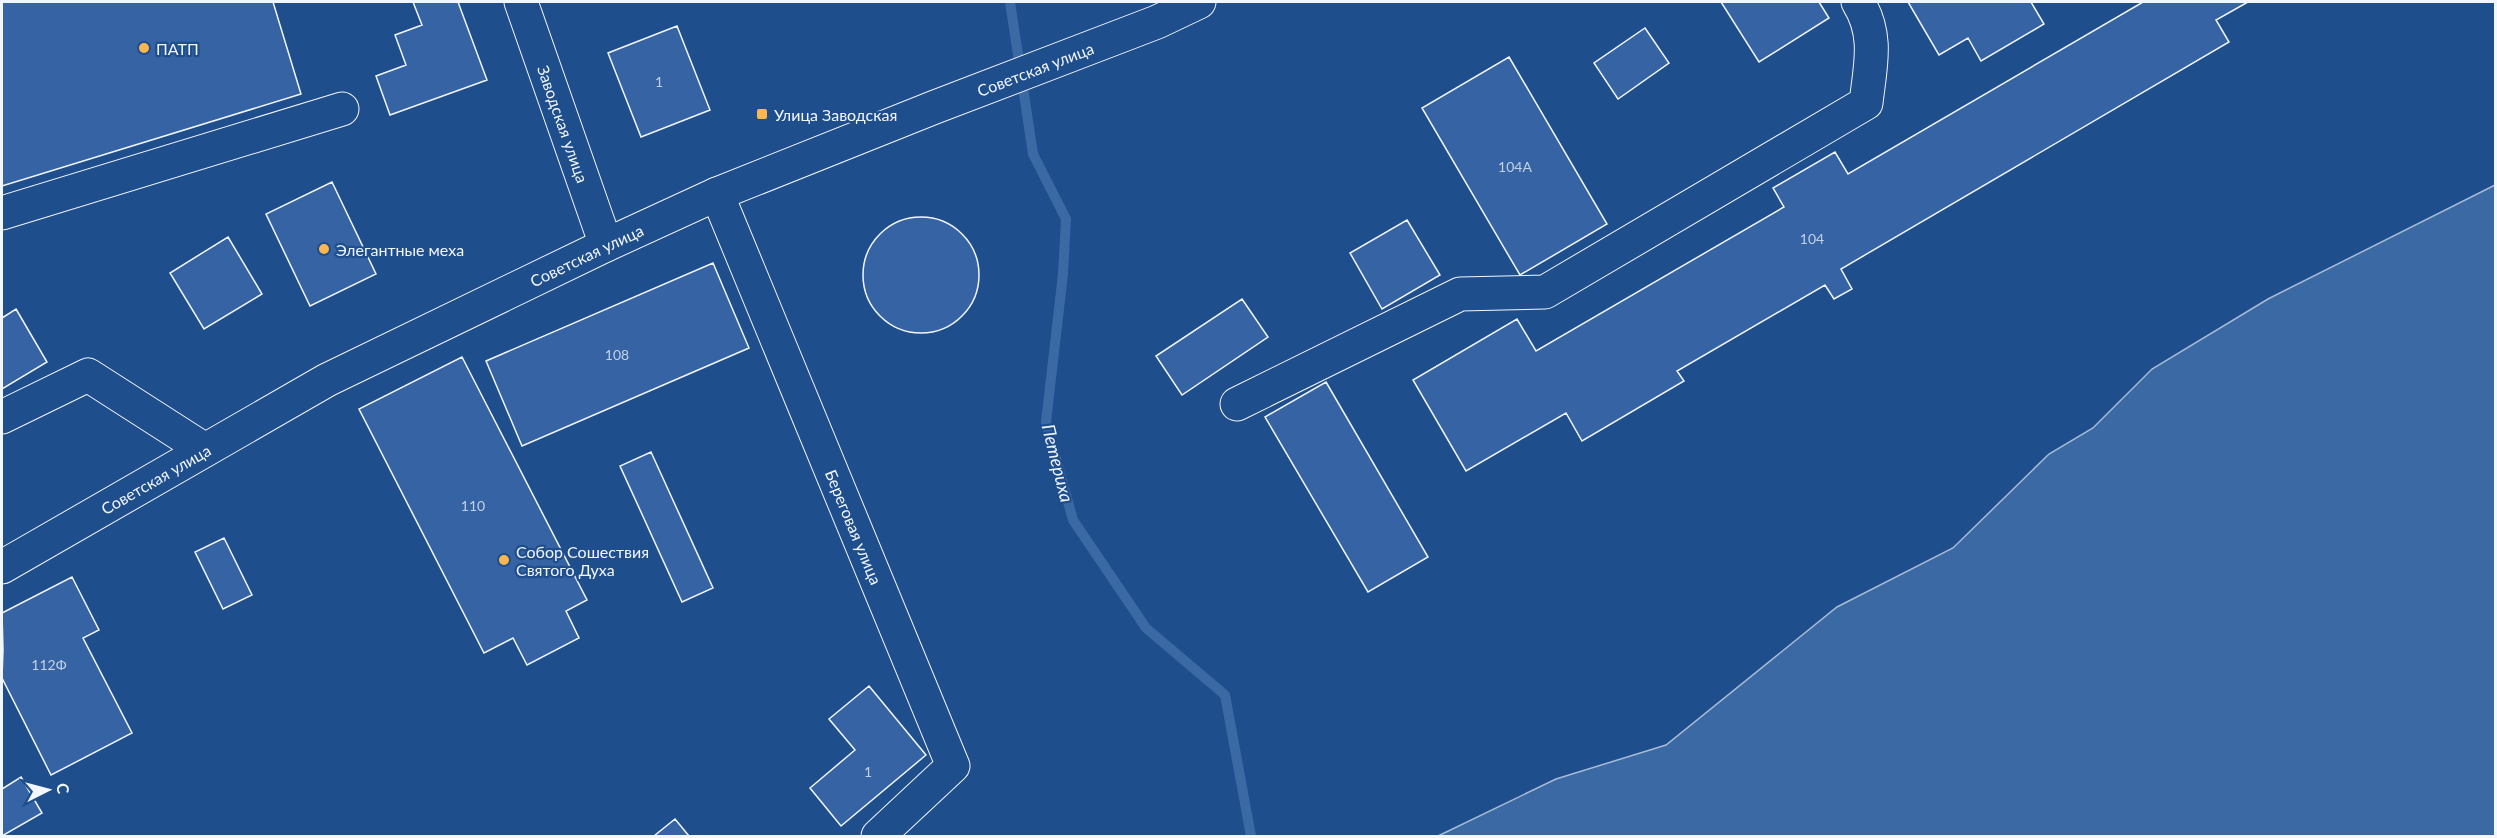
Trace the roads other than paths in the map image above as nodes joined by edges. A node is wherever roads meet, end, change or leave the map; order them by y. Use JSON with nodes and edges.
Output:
{"nodes":[{"id":1,"x":521,"y":2,"type":"edge"},
{"id":2,"x":1199,"y":2,"type":"edge"},
{"id":3,"x":1858,"y":2,"type":"edge"},
{"id":4,"x":342,"y":109,"type":"dead end"},
{"id":5,"x":717,"y":194,"type":"junction"},
{"id":6,"x":2,"y":213,"type":"edge"},
{"id":7,"x":606,"y":245,"type":"junction"},
{"id":8,"x":1237,"y":404,"type":"dead end"},
{"id":9,"x":2,"y":417,"type":"edge"},
{"id":10,"x":205,"y":450,"type":"junction"},
{"id":11,"x":2,"y":567,"type":"edge"},
{"id":12,"x":878,"y":837,"type":"edge"}],
"edges":[{"from":1,"to":7,"type":"main road","name":"Заводская улица"},
{"from":2,"to":5,"type":"main road","name":"Советская улица"},
{"from":3,"to":8,"type":"main road"},
{"from":4,"to":6,"type":"main road"},
{"from":5,"to":7,"type":"main road","name":"Советская улица"},
{"from":5,"to":12,"type":"main road","name":"Береговая улица"},
{"from":7,"to":10,"type":"main road","name":"Советская улица"},
{"from":9,"to":10,"type":"main road"},
{"from":10,"to":11,"type":"main road","name":"Советская улица"}]}
